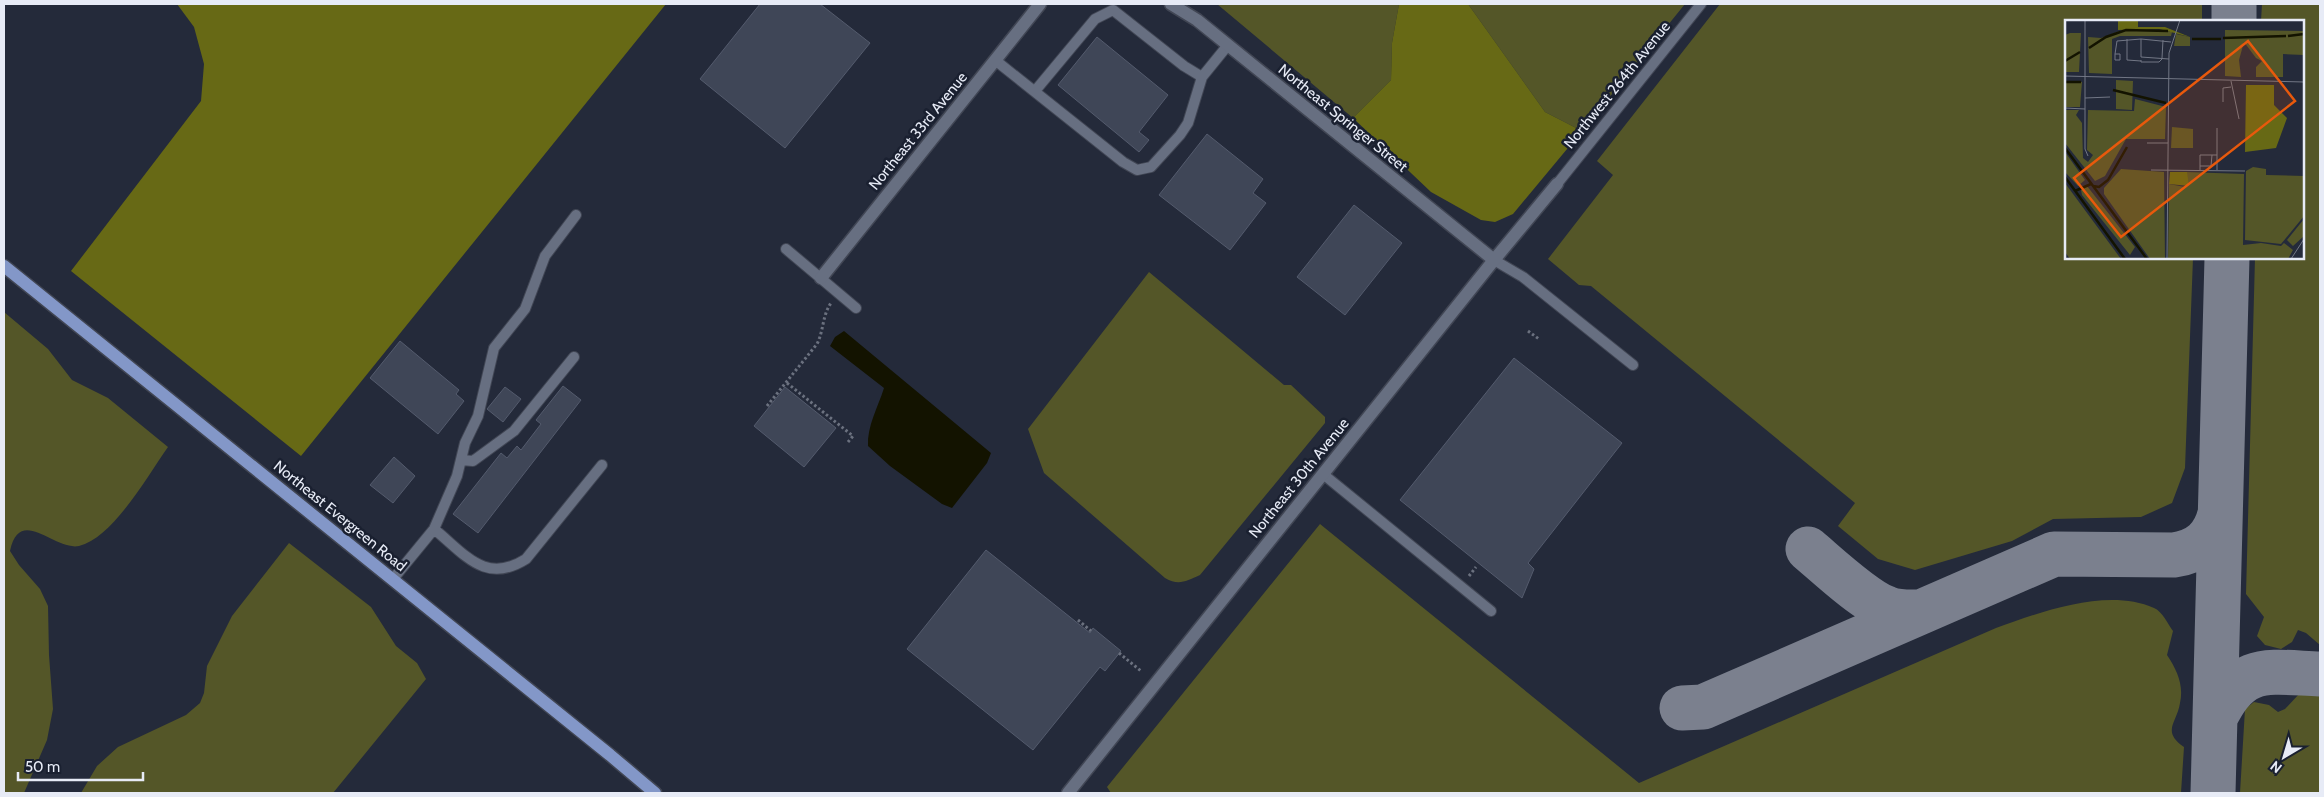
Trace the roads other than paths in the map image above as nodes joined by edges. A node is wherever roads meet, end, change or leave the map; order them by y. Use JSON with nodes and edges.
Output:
{"nodes":[{"id":1,"x":1040,"y":4,"type":"edge"},
{"id":2,"x":1171,"y":4,"type":"edge"},
{"id":3,"x":1701,"y":4,"type":"edge"},
{"id":4,"x":1228,"y":45,"type":"junction"},
{"id":5,"x":995,"y":60,"type":"junction"},
{"id":6,"x":1202,"y":76,"type":"junction"},
{"id":7,"x":1036,"y":91,"type":"junction"},
{"id":8,"x":1557,"y":184,"type":"joint"},
{"id":9,"x":576,"y":215,"type":"dead end"},
{"id":10,"x":786,"y":249,"type":"dead end"},
{"id":11,"x":1494,"y":260,"type":"junction"},
{"id":12,"x":4,"y":266,"type":"edge"},
{"id":13,"x":821,"y":278,"type":"junction"},
{"id":14,"x":856,"y":308,"type":"dead end"},
{"id":15,"x":574,"y":357,"type":"dead end"},
{"id":16,"x":1633,"y":365,"type":"dead end"},
{"id":17,"x":461,"y":460,"type":"junction"},
{"id":18,"x":602,"y":465,"type":"dead end"},
{"id":19,"x":1323,"y":474,"type":"junction"},
{"id":20,"x":434,"y":529,"type":"junction"},
{"id":21,"x":393,"y":580,"type":"junction"},
{"id":22,"x":1491,"y":612,"type":"dead end"},
{"id":23,"x":654,"y":793,"type":"edge"},
{"id":24,"x":1068,"y":793,"type":"edge"}],
"edges":[{"from":1,"to":5,"type":"street","name":"Northeast 33rd Avenue"},
{"from":2,"to":4,"type":"street","name":"Northeast Springer Street"},
{"from":3,"to":8,"type":"lane","name":"Northwest 264th Avenue"},
{"from":4,"to":6,"type":"lane"},
{"from":4,"to":11,"type":"street","name":"Northeast Springer Street"},
{"from":5,"to":7,"type":"lane"},
{"from":5,"to":13,"type":"street","name":"Northeast 33rd Avenue"},
{"from":6,"to":7,"type":"lane"},
{"from":6,"to":7,"type":"lane"},
{"from":8,"to":11,"type":"street","name":"Northeast 30th Avenue"},
{"from":9,"to":17,"type":"lane"},
{"from":10,"to":13,"type":"lane"},
{"from":11,"to":16,"type":"lane"},
{"from":11,"to":19,"type":"street","name":"Northeast 30th Avenue"},
{"from":12,"to":21,"type":"main road","name":"Northeast Evergreen Road"},
{"from":13,"to":14,"type":"lane"},
{"from":15,"to":17,"type":"lane"},
{"from":17,"to":20,"type":"lane"},
{"from":18,"to":20,"type":"lane"},
{"from":19,"to":22,"type":"lane"},
{"from":19,"to":24,"type":"street","name":"Northeast 30th Avenue"},
{"from":20,"to":21,"type":"lane"},
{"from":21,"to":23,"type":"main road","name":"Northeast Evergreen Road"}]}
